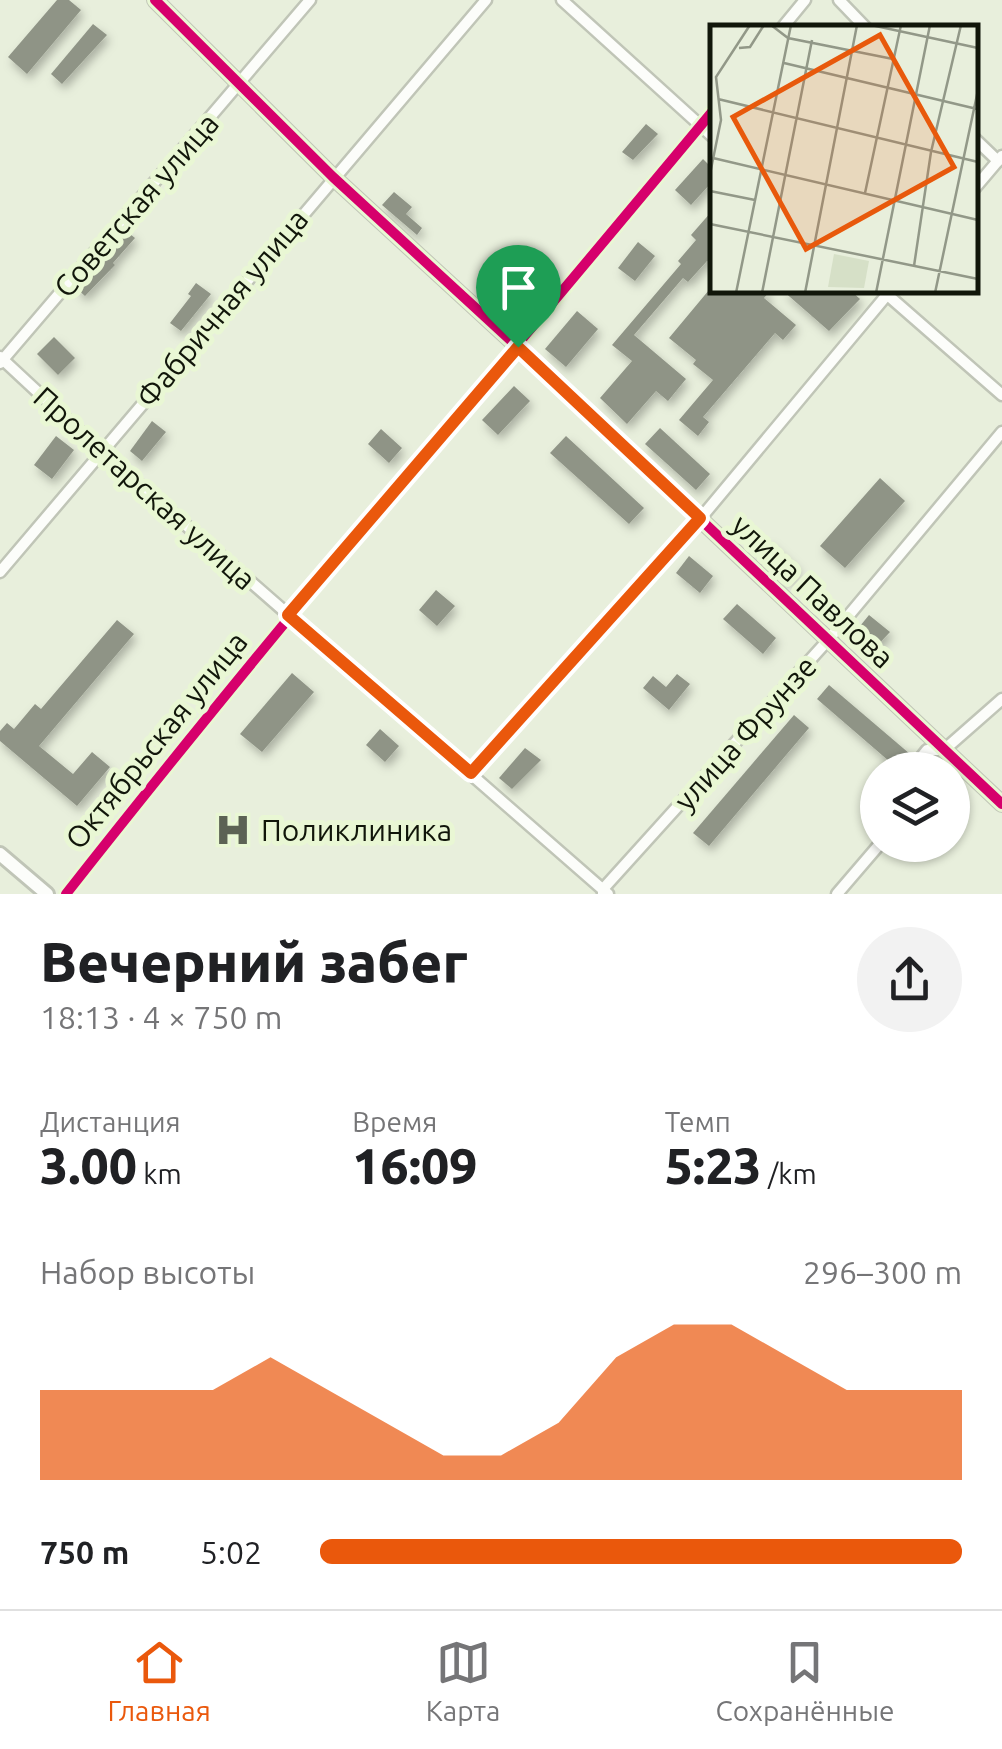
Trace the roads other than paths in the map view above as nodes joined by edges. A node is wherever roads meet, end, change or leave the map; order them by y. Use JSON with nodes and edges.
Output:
{"nodes":[{"id":1,"x":155,"y":0,"type":"edge"},
{"id":2,"x":310,"y":0,"type":"edge"},
{"id":3,"x":486,"y":0,"type":"edge"},
{"id":4,"x":562,"y":0,"type":"edge"},
{"id":5,"x":805,"y":0,"type":"edge"},
{"id":6,"x":839,"y":0,"type":"edge"},
{"id":7,"x":784,"y":25,"type":"edge"},
{"id":8,"x":863,"y":25,"type":"edge"},
{"id":9,"x":239,"y":85,"type":"junction"},
{"id":10,"x":710,"y":115,"type":"edge"},
{"id":11,"x":701,"y":126,"type":"junction"},
{"id":12,"x":710,"y":134,"type":"edge"},
{"id":13,"x":977,"y":140,"type":"edge"},
{"id":14,"x":1000,"y":159,"type":"edge"},
{"id":15,"x":333,"y":178,"type":"junction"},
{"id":16,"x":977,"y":186,"type":"edge"},
{"id":17,"x":887,"y":292,"type":"edge"},
{"id":18,"x":518,"y":347,"type":"junction"},
{"id":19,"x":1,"y":360,"type":"edge"},
{"id":20,"x":1002,"y":395,"type":"edge"},
{"id":21,"x":1002,"y":432,"type":"edge"},
{"id":22,"x":101,"y":451,"type":"junction"},
{"id":23,"x":700,"y":518,"type":"junction"},
{"id":24,"x":0,"y":572,"type":"edge"},
{"id":25,"x":288,"y":615,"type":"junction"},
{"id":26,"x":829,"y":639,"type":"junction"},
{"id":27,"x":1002,"y":699,"type":"edge"},
{"id":28,"x":944,"y":750,"type":"junction"},
{"id":29,"x":926,"y":752,"type":"edge"},
{"id":30,"x":471,"y":773,"type":"junction"},
{"id":31,"x":1002,"y":804,"type":"edge"},
{"id":32,"x":0,"y":854,"type":"edge"},
{"id":33,"x":864,"y":862,"type":"edge"},
{"id":34,"x":605,"y":892,"type":"edge"},
{"id":35,"x":48,"y":894,"type":"edge"},
{"id":36,"x":66,"y":894,"type":"edge"},
{"id":37,"x":837,"y":894,"type":"edge"}],
"edges":[{"from":1,"to":9,"type":"street","name":"улица Павлова"},
{"from":2,"to":9,"type":"street","name":"Советская улица"},
{"from":3,"to":15,"type":"street","name":"Фабричная улица"},
{"from":4,"to":11,"type":"street"},
{"from":5,"to":7,"type":"street"},
{"from":6,"to":8,"type":"street"},
{"from":9,"to":15,"type":"street","name":"улица Павлова"},
{"from":9,"to":19,"type":"street","name":"Советская улица"},
{"from":10,"to":11,"type":"street","name":"Октябрьская улица"},
{"from":11,"to":12,"type":"street"},
{"from":11,"to":18,"type":"street","name":"Октябрьская улица"},
{"from":13,"to":14,"type":"street"},
{"from":14,"to":16,"type":"street"},
{"from":15,"to":18,"type":"street","name":"улица Павлова"},
{"from":15,"to":22,"type":"street","name":"Фабричная улица"},
{"from":17,"to":20,"type":"street"},
{"from":17,"to":23,"type":"street"},
{"from":18,"to":23,"type":"street","name":"улица Павлова"},
{"from":18,"to":25,"type":"street","name":"Октябрьская улица"},
{"from":19,"to":22,"type":"street","name":"Пролетарская улица"},
{"from":21,"to":26,"type":"street","name":"улица Фрунзе"},
{"from":22,"to":24,"type":"street","name":"Фабричная улица"},
{"from":22,"to":25,"type":"street","name":"Пролетарская улица"},
{"from":23,"to":26,"type":"street","name":"улица Павлова"},
{"from":23,"to":30,"type":"street"},
{"from":25,"to":30,"type":"street","name":"Пролетарская улица"},
{"from":25,"to":36,"type":"street","name":"Октябрьская улица"},
{"from":26,"to":28,"type":"street","name":"улица Павлова"},
{"from":26,"to":34,"type":"street","name":"улица Фрунзе"},
{"from":27,"to":28,"type":"street"},
{"from":28,"to":29,"type":"street"},
{"from":28,"to":31,"type":"street","name":"улица Павлова"},
{"from":30,"to":34,"type":"street","name":"Пролетарская улица"},
{"from":32,"to":35,"type":"street"},
{"from":33,"to":37,"type":"street"}]}
